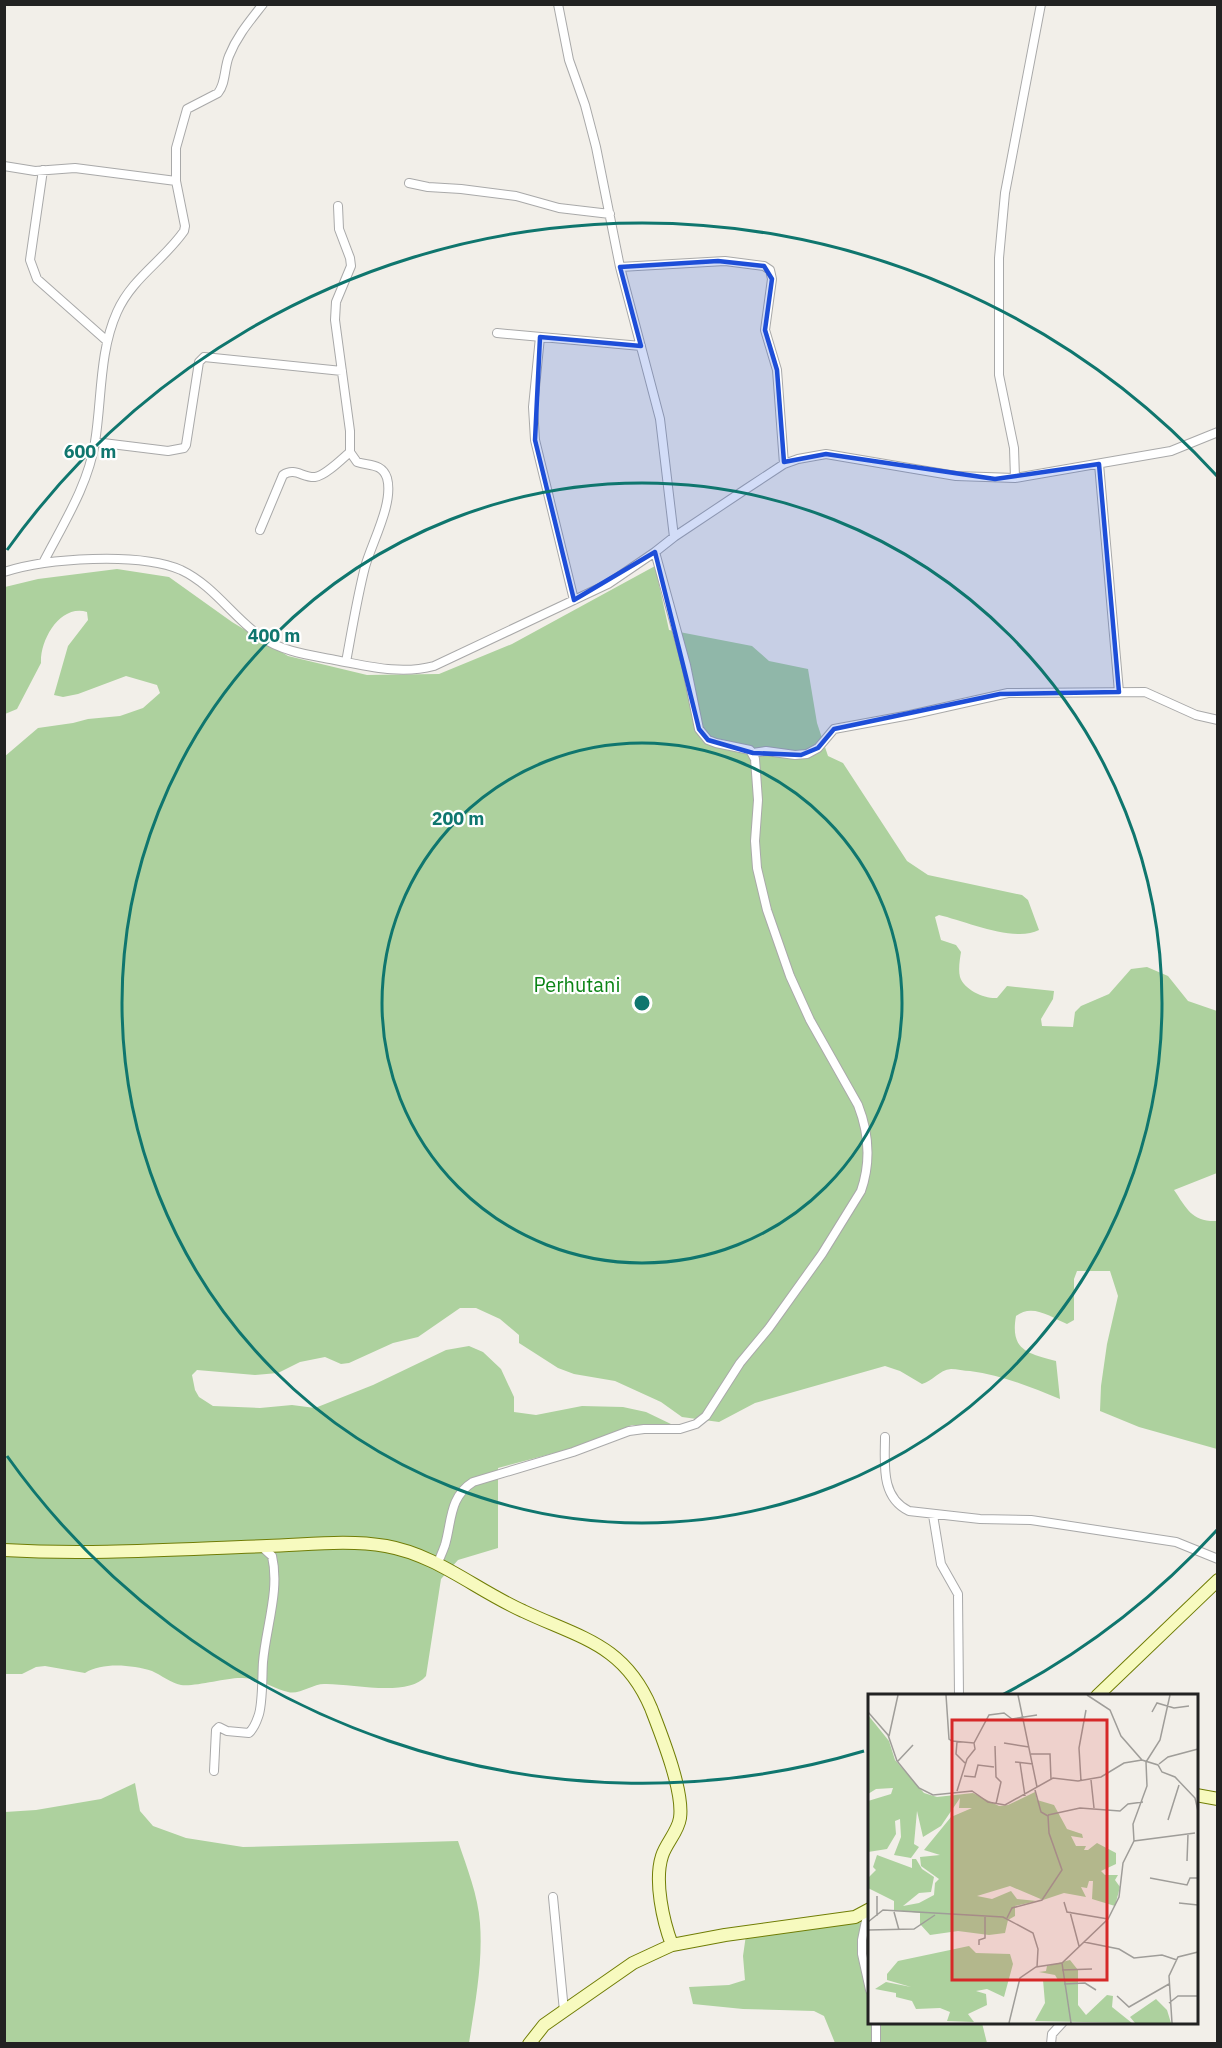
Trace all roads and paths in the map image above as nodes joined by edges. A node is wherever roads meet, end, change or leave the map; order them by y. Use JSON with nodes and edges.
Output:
{"nodes":[{"id":1,"x":263,"y":4,"type":"edge"},
{"id":2,"x":558,"y":4,"type":"edge"},
{"id":3,"x":1041,"y":4,"type":"edge"},
{"id":4,"x":4,"y":166,"type":"edge"},
{"id":5,"x":42,"y":170,"type":"junction"},
{"id":6,"x":176,"y":181,"type":"junction"},
{"id":7,"x":409,"y":183,"type":"dead end"},
{"id":8,"x":338,"y":206,"type":"dead end"},
{"id":9,"x":610,"y":214,"type":"junction"},
{"id":10,"x":620,"y":267,"type":"junction"},
{"id":11,"x":497,"y":333,"type":"dead end"},
{"id":12,"x":540,"y":337,"type":"junction"},
{"id":13,"x":107,"y":341,"type":"junction"},
{"id":14,"x":641,"y":345,"type":"junction"},
{"id":15,"x":342,"y":371,"type":"junction"},
{"id":16,"x":1218,"y":432,"type":"edge"},
{"id":17,"x":95,"y":442,"type":"junction"},
{"id":18,"x":350,"y":452,"type":"junction"},
{"id":19,"x":784,"y":464,"type":"junction"},
{"id":20,"x":1098,"y":464,"type":"junction"},
{"id":21,"x":1015,"y":478,"type":"junction"},
{"id":22,"x":260,"y":530,"type":"dead end"},
{"id":23,"x":674,"y":537,"type":"junction"},
{"id":24,"x":655,"y":552,"type":"junction"},
{"id":25,"x":43,"y":563,"type":"junction"},
{"id":26,"x":4,"y":572,"type":"edge"},
{"id":27,"x":574,"y":600,"type":"junction"},
{"id":28,"x":346,"y":662,"type":"junction"},
{"id":29,"x":1119,"y":692,"type":"junction"},
{"id":30,"x":1218,"y":720,"type":"edge"},
{"id":31,"x":753,"y":753,"type":"junction"},
{"id":32,"x":885,"y":1437,"type":"dead end"},
{"id":33,"x":933,"y":1515,"type":"junction"},
{"id":34,"x":262,"y":1547,"type":"junction"},
{"id":35,"x":4,"y":1550,"type":"edge"},
{"id":36,"x":1218,"y":1559,"type":"edge"},
{"id":37,"x":438,"y":1563,"type":"junction"},
{"id":38,"x":1218,"y":1580,"type":"edge"},
{"id":39,"x":959,"y":1694,"type":"edge"},
{"id":40,"x":1098,"y":1694,"type":"edge"},
{"id":41,"x":214,"y":1771,"type":"dead end"},
{"id":42,"x":1198,"y":1795,"type":"edge"},
{"id":43,"x":1218,"y":1799,"type":"edge"},
{"id":44,"x":553,"y":1898,"type":"dead end"},
{"id":45,"x":868,"y":1910,"type":"edge"},
{"id":46,"x":868,"y":1914,"type":"edge"},
{"id":47,"x":855,"y":1917,"type":"junction"},
{"id":48,"x":864,"y":1928,"type":"junction"},
{"id":49,"x":672,"y":1945,"type":"junction"},
{"id":50,"x":868,"y":1974,"type":"edge"},
{"id":51,"x":564,"y":2011,"type":"junction"},
{"id":52,"x":876,"y":2024,"type":"edge"},
{"id":53,"x":1061,"y":2024,"type":"edge"},
{"id":54,"x":529,"y":2043,"type":"edge"},
{"id":55,"x":876,"y":2043,"type":"edge"},
{"id":56,"x":1051,"y":2043,"type":"edge"}],
"edges":[{"from":1,"to":6,"type":"street"},
{"from":2,"to":9,"type":"street"},
{"from":3,"to":21,"type":"street"},
{"from":4,"to":5,"type":"street"},
{"from":5,"to":6,"type":"street"},
{"from":5,"to":13,"type":"street"},
{"from":6,"to":13,"type":"street"},
{"from":7,"to":9,"type":"street"},
{"from":8,"to":15,"type":"street"},
{"from":9,"to":10,"type":"street"},
{"from":10,"to":14,"type":"street"},
{"from":10,"to":19,"type":"street"},
{"from":11,"to":12,"type":"street"},
{"from":12,"to":14,"type":"street"},
{"from":12,"to":27,"type":"street"},
{"from":13,"to":17,"type":"street"},
{"from":14,"to":23,"type":"street"},
{"from":15,"to":17,"type":"street"},
{"from":15,"to":18,"type":"street"},
{"from":16,"to":20,"type":"street"},
{"from":17,"to":25,"type":"street"},
{"from":18,"to":22,"type":"street"},
{"from":18,"to":28,"type":"street"},
{"from":19,"to":21,"type":"street"},
{"from":19,"to":23,"type":"street"},
{"from":20,"to":21,"type":"street"},
{"from":20,"to":29,"type":"street"},
{"from":23,"to":24,"type":"street"},
{"from":24,"to":27,"type":"street"},
{"from":24,"to":31,"type":"street"},
{"from":25,"to":26,"type":"street"},
{"from":25,"to":28,"type":"street"},
{"from":27,"to":28,"type":"street"},
{"from":29,"to":30,"type":"street"},
{"from":29,"to":31,"type":"street"},
{"from":31,"to":37,"type":"street"},
{"from":32,"to":33,"type":"street"},
{"from":33,"to":36,"type":"street"},
{"from":33,"to":39,"type":"street"},
{"from":34,"to":35,"type":"street"},
{"from":34,"to":37,"type":"street"},
{"from":34,"to":41,"type":"street"},
{"from":37,"to":49,"type":"street"},
{"from":38,"to":40,"type":"street"},
{"from":42,"to":43,"type":"street"},
{"from":44,"to":51,"type":"street"},
{"from":45,"to":47,"type":"street"},
{"from":46,"to":48,"type":"street"},
{"from":47,"to":48,"type":"street"},
{"from":47,"to":49,"type":"street"},
{"from":48,"to":50,"type":"street"},
{"from":49,"to":51,"type":"street"},
{"from":51,"to":54,"type":"street"},
{"from":52,"to":55,"type":"street"},
{"from":53,"to":56,"type":"street"}]}
